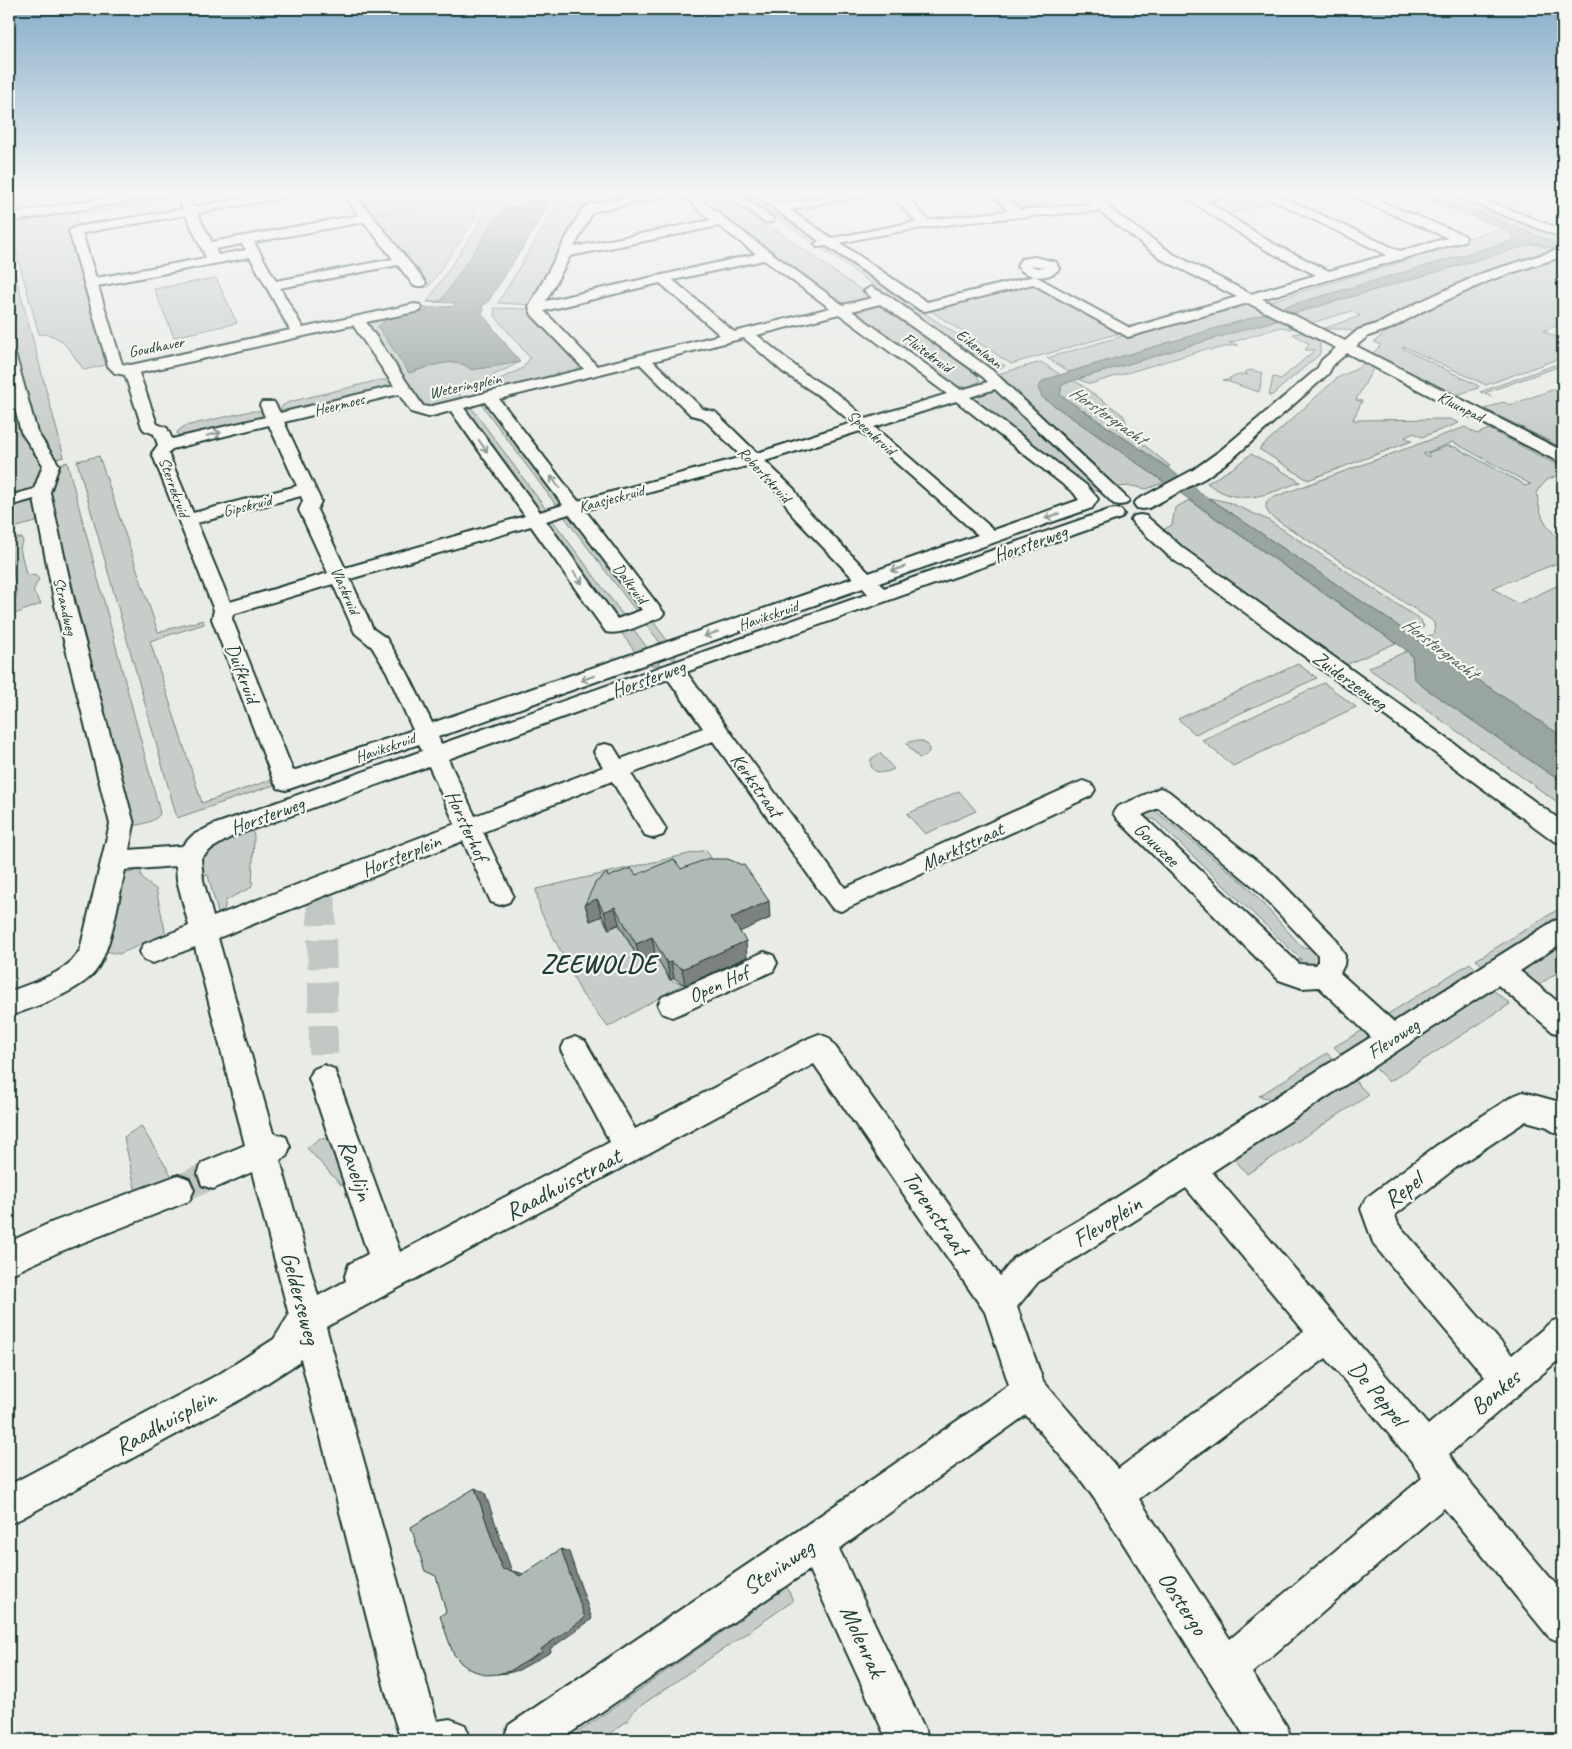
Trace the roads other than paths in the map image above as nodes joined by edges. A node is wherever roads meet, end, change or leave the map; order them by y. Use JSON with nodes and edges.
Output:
{"nodes":[{"id":1,"x":88,"y":274,"type":"edge"},
{"id":2,"x":141,"y":274,"type":"edge"},
{"id":3,"x":265,"y":274,"type":"edge"},
{"id":4,"x":336,"y":274,"type":"edge"},
{"id":5,"x":411,"y":274,"type":"edge"},
{"id":6,"x":554,"y":274,"type":"edge"},
{"id":7,"x":687,"y":274,"type":"edge"},
{"id":8,"x":793,"y":274,"type":"edge"},
{"id":9,"x":877,"y":274,"type":"edge"},
{"id":10,"x":1201,"y":274,"type":"edge"},
{"id":11,"x":1323,"y":274,"type":"edge"},
{"id":12,"x":1331,"y":274,"type":"edge"},
{"id":13,"x":1495,"y":274,"type":"edge"},
{"id":14,"x":1326,"y":275,"type":"junction"},
{"id":15,"x":663,"y":279,"type":"junction"},
{"id":16,"x":91,"y":283,"type":"junction"},
{"id":17,"x":419,"y":283,"type":"dead end"},
{"id":18,"x":861,"y":283,"type":"dead end"},
{"id":19,"x":272,"y":286,"type":"junction"},
{"id":20,"x":1247,"y":297,"type":"junction"},
{"id":21,"x":884,"y":299,"type":"junction"},
{"id":22,"x":415,"y":308,"type":"dead end"},
{"id":23,"x":536,"y":308,"type":"junction"},
{"id":24,"x":842,"y":310,"type":"junction"},
{"id":25,"x":357,"y":320,"type":"junction"},
{"id":26,"x":299,"y":333,"type":"junction"},
{"id":27,"x":748,"y":334,"type":"junction"},
{"id":28,"x":732,"y":338,"type":"junction"},
{"id":29,"x":1352,"y":350,"type":"junction"},
{"id":30,"x":9,"y":357,"type":"edge"},
{"id":31,"x":644,"y":360,"type":"junction"},
{"id":32,"x":131,"y":370,"type":"junction"},
{"id":33,"x":595,"y":372,"type":"junction"},
{"id":34,"x":399,"y":382,"type":"junction"},
{"id":35,"x":998,"y":384,"type":"junction"},
{"id":36,"x":959,"y":396,"type":"junction"},
{"id":37,"x":490,"y":398,"type":"junction"},
{"id":38,"x":455,"y":406,"type":"junction"},
{"id":39,"x":249,"y":410,"type":"dead end"},
{"id":40,"x":271,"y":412,"type":"junction"},
{"id":41,"x":864,"y":424,"type":"junction"},
{"id":42,"x":167,"y":435,"type":"junction"},
{"id":43,"x":753,"y":458,"type":"junction"},
{"id":44,"x":1563,"y":458,"type":"edge"},
{"id":45,"x":306,"y":490,"type":"junction"},
{"id":46,"x":41,"y":492,"type":"junction"},
{"id":47,"x":9,"y":501,"type":"edge"},
{"id":48,"x":1118,"y":507,"type":"junction"},
{"id":49,"x":574,"y":508,"type":"junction"},
{"id":50,"x":1142,"y":512,"type":"junction"},
{"id":51,"x":535,"y":519,"type":"junction"},
{"id":52,"x":187,"y":520,"type":"junction"},
{"id":53,"x":991,"y":537,"type":"junction"},
{"id":54,"x":340,"y":576,"type":"junction"},
{"id":55,"x":865,"y":580,"type":"junction"},
{"id":56,"x":881,"y":596,"type":"junction"},
{"id":57,"x":224,"y":610,"type":"junction"},
{"id":58,"x":673,"y":670,"type":"junction"},
{"id":59,"x":717,"y":731,"type":"junction"},
{"id":60,"x":424,"y":734,"type":"junction"},
{"id":61,"x":434,"y":754,"type":"junction"},
{"id":62,"x":611,"y":762,"type":"junction"},
{"id":63,"x":286,"y":782,"type":"joint"},
{"id":64,"x":1083,"y":790,"type":"dead end"},
{"id":65,"x":468,"y":828,"type":"junction"},
{"id":66,"x":654,"y":829,"type":"dead end"},
{"id":67,"x":1563,"y":834,"type":"edge"},
{"id":68,"x":188,"y":854,"type":"junction"},
{"id":69,"x":116,"y":861,"type":"junction"},
{"id":70,"x":500,"y":895,"type":"dead end"},
{"id":71,"x":841,"y":901,"type":"joint"},
{"id":72,"x":214,"y":928,"type":"junction"},
{"id":73,"x":1563,"y":929,"type":"edge"},
{"id":74,"x":153,"y":952,"type":"dead end"},
{"id":75,"x":764,"y":963,"type":"dead end"},
{"id":76,"x":1500,"y":970,"type":"junction"},
{"id":77,"x":1324,"y":975,"type":"junction"},
{"id":78,"x":9,"y":1004,"type":"edge"},
{"id":79,"x":672,"y":1005,"type":"dead end"},
{"id":80,"x":1563,"y":1023,"type":"edge"},
{"id":81,"x":1392,"y":1038,"type":"junction"},
{"id":82,"x":819,"y":1047,"type":"joint"},
{"id":83,"x":575,"y":1050,"type":"dead end"},
{"id":84,"x":324,"y":1078,"type":"tunnel mouth"},
{"id":85,"x":1563,"y":1121,"type":"edge"},
{"id":86,"x":1222,"y":1147,"type":"joint"},
{"id":87,"x":629,"y":1148,"type":"junction"},
{"id":88,"x":269,"y":1149,"type":"junction"},
{"id":89,"x":1188,"y":1168,"type":"junction"},
{"id":90,"x":213,"y":1174,"type":"tunnel mouth"},
{"id":91,"x":178,"y":1190,"type":"tunnel mouth"},
{"id":92,"x":9,"y":1259,"type":"edge"},
{"id":93,"x":347,"y":1299,"type":"junction"},
{"id":94,"x":999,"y":1303,"type":"junction"},
{"id":95,"x":306,"y":1320,"type":"junction"},
{"id":96,"x":1563,"y":1334,"type":"edge"},
{"id":97,"x":1328,"y":1335,"type":"junction"},
{"id":98,"x":1510,"y":1379,"type":"junction"},
{"id":99,"x":1030,"y":1392,"type":"junction"},
{"id":100,"x":1426,"y":1450,"type":"junction"},
{"id":101,"x":1104,"y":1481,"type":"junction"},
{"id":102,"x":1446,"y":1482,"type":"junction"},
{"id":103,"x":9,"y":1505,"type":"edge"},
{"id":104,"x":816,"y":1542,"type":"junction"},
{"id":105,"x":1563,"y":1623,"type":"edge"},
{"id":106,"x":1225,"y":1669,"type":"junction"},
{"id":107,"x":422,"y":1740,"type":"edge"},
{"id":108,"x":442,"y":1740,"type":"edge"},
{"id":109,"x":450,"y":1740,"type":"edge"},
{"id":110,"x":524,"y":1740,"type":"edge"},
{"id":111,"x":909,"y":1740,"type":"edge"},
{"id":112,"x":1271,"y":1740,"type":"edge"}],
"edges":[{"from":1,"to":16,"type":"street","name":"Goudhaver"},
{"from":2,"to":16,"type":"street"},
{"from":3,"to":19,"type":"street"},
{"from":4,"to":19,"type":"street"},
{"from":5,"to":17,"type":"street"},
{"from":6,"to":23,"type":"street"},
{"from":7,"to":15,"type":"street"},
{"from":8,"to":24,"type":"street","name":"Fluitekruid"},
{"from":9,"to":20,"type":"street"},
{"from":10,"to":20,"type":"street","name":"Kluunpad"},
{"from":11,"to":14,"type":"street"},
{"from":12,"to":14,"type":"street"},
{"from":13,"to":29,"type":"street"},
{"from":14,"to":20,"type":"street"},
{"from":15,"to":23,"type":"street"},
{"from":15,"to":28,"type":"street"},
{"from":16,"to":32,"type":"street","name":"Goudhaver"},
{"from":18,"to":21,"type":"street","name":"Eikenlaan"},
{"from":19,"to":26,"type":"street"},
{"from":20,"to":29,"type":"street","name":"Kluunpad"},
{"from":21,"to":24,"type":"street","name":"Weteringplein"},
{"from":21,"to":35,"type":"street","name":"Eikenlaan"},
{"from":22,"to":25,"type":"street"},
{"from":23,"to":33,"type":"street"},
{"from":24,"to":27,"type":"street","name":"Weteringplein"},
{"from":24,"to":36,"type":"street","name":"Fluitekruid"},
{"from":25,"to":26,"type":"street","name":"Goudhaver"},
{"from":25,"to":34,"type":"street","name":"Weteringplein"},
{"from":26,"to":32,"type":"street","name":"Goudhaver"},
{"from":27,"to":28,"type":"street","name":"Weteringplein"},
{"from":27,"to":41,"type":"street","name":"Speenkruid"},
{"from":28,"to":31,"type":"street","name":"Weteringplein"},
{"from":29,"to":44,"type":"street","name":"Kluunpad"},
{"from":29,"to":50,"type":"street"},
{"from":30,"to":46,"type":"street"},
{"from":31,"to":33,"type":"street","name":"Weteringplein"},
{"from":31,"to":43,"type":"street","name":"Robertskruid"},
{"from":32,"to":42,"type":"street","name":"Sterrekruid"},
{"from":33,"to":37,"type":"street","name":"Weteringplein"},
{"from":34,"to":38,"type":"street","name":"Weteringplein"},
{"from":34,"to":40,"type":"street","name":"Heermoes"},
{"from":35,"to":36,"type":"street","name":"Kaasjeskruid"},
{"from":35,"to":48,"type":"street","name":"Eikenlaan"},
{"from":36,"to":41,"type":"street","name":"Kaasjeskruid"},
{"from":36,"to":53,"type":"street","name":"Havikskruid","one_way":true},
{"from":37,"to":38,"type":"street","name":"Weteringplein"},
{"from":49,"to":37,"type":"street","name":"Dalkruid","one_way":true},
{"from":38,"to":51,"type":"street","name":"Dalkruid","one_way":true},
{"from":39,"to":40,"type":"street","name":"Heermoes"},
{"from":42,"to":40,"type":"street","name":"Heermoes","one_way":true},
{"from":40,"to":45,"type":"street","name":"Vlaskruid"},
{"from":41,"to":43,"type":"street","name":"Kaasjeskruid"},
{"from":41,"to":53,"type":"street","name":"Speenkruid"},
{"from":42,"to":52,"type":"street","name":"Sterrekruid"},
{"from":43,"to":49,"type":"street","name":"Kaasjeskruid"},
{"from":43,"to":55,"type":"street","name":"Robertskruid"},
{"from":45,"to":52,"type":"street","name":"Gipskruid"},
{"from":45,"to":54,"type":"street","name":"Vlaskruid"},
{"from":46,"to":47,"type":"street"},
{"from":46,"to":69,"type":"street","name":"Strandweg"},
{"from":48,"to":50,"type":"street"},
{"from":48,"to":56,"type":"street","name":"Horsterweg"},
{"from":49,"to":51,"type":"street","name":"Kaasjeskruid"},
{"from":51,"to":49,"type":"street","name":"Dalkruid","one_way":true},
{"from":50,"to":67,"type":"street","name":"Zuiderzeeweg"},
{"from":51,"to":54,"type":"street","name":"Kaasjeskruid"},
{"from":52,"to":57,"type":"street","name":"Sterrekruid"},
{"from":53,"to":55,"type":"street","name":"Havikskruid","one_way":true},
{"from":54,"to":57,"type":"street","name":"Kaasjeskruid"},
{"from":54,"to":60,"type":"street","name":"Vlaskruid"},
{"from":55,"to":56,"type":"street","name":"Robertskruid"},
{"from":55,"to":60,"type":"street","name":"Havikskruid","one_way":true},
{"from":56,"to":58,"type":"street","name":"Horsterweg"},
{"from":57,"to":63,"type":"street","name":"Duifkruid"},
{"from":58,"to":59,"type":"street","name":"Kerkstraat"},
{"from":58,"to":61,"type":"street","name":"Horsterweg"},
{"from":59,"to":62,"type":"street","name":"Horsterplein"},
{"from":59,"to":71,"type":"street","name":"Kerkstraat"},
{"from":60,"to":61,"type":"street","name":"Vlaskruid"},
{"from":60,"to":63,"type":"street","name":"Havikskruid"},
{"from":61,"to":65,"type":"street","name":"Horsterhof"},
{"from":61,"to":68,"type":"street","name":"Horsterweg"},
{"from":62,"to":65,"type":"street","name":"Horsterplein"},
{"from":62,"to":66,"type":"street"},
{"from":64,"to":71,"type":"street","name":"Marktstraat"},
{"from":65,"to":70,"type":"street","name":"Horsterhof"},
{"from":65,"to":72,"type":"street","name":"Horsterplein"},
{"from":68,"to":69,"type":"street"},
{"from":68,"to":72,"type":"street","name":"Gelderseweg"},
{"from":69,"to":78,"type":"street","name":"Strandweg"},
{"from":72,"to":74,"type":"street","name":"Horsterplein"},
{"from":72,"to":88,"type":"street","name":"Gelderseweg"},
{"from":73,"to":76,"type":"street","name":"Flevoweg"},
{"from":75,"to":79,"type":"street","name":"Open Hof"},
{"from":76,"to":80,"type":"street"},
{"from":76,"to":81,"type":"street","name":"Flevoweg"},
{"from":77,"to":77,"type":"street","name":"Gouwzee"},
{"from":77,"to":81,"type":"street"},
{"from":81,"to":86,"type":"street","name":"Flevoweg"},
{"from":82,"to":87,"type":"street","name":"Raadhuisstraat"},
{"from":82,"to":94,"type":"street","name":"Torenstraat"},
{"from":83,"to":87,"type":"street"},
{"from":84,"to":93,"type":"street","name":"Ravelijn"},
{"from":85,"to":98,"type":"street","name":"Repel"},
{"from":86,"to":89,"type":"street","name":"Flevoplein"},
{"from":87,"to":93,"type":"street","name":"Raadhuisstraat"},
{"from":88,"to":90,"type":"street"},
{"from":88,"to":95,"type":"street","name":"Gelderseweg"},
{"from":89,"to":94,"type":"street","name":"Flevoplein"},
{"from":89,"to":97,"type":"street","name":"De Peppel"},
{"from":91,"to":92,"type":"street"},
{"from":93,"to":95,"type":"street","name":"Raadhuisstraat"},
{"from":94,"to":99,"type":"street","name":"Torenstraat"},
{"from":95,"to":103,"type":"street","name":"Raadhuisplein"},
{"from":95,"to":107,"type":"street","name":"Gelderseweg"},
{"from":96,"to":98,"type":"street","name":"Bonkes"},
{"from":97,"to":100,"type":"street","name":"De Peppel"},
{"from":97,"to":101,"type":"street"},
{"from":98,"to":100,"type":"street","name":"Bonkes"},
{"from":99,"to":101,"type":"street"},
{"from":99,"to":104,"type":"street","name":"Stevinweg"},
{"from":100,"to":102,"type":"street","name":"De Peppel"},
{"from":101,"to":106,"type":"street","name":"Oostergo"},
{"from":102,"to":105,"type":"street","name":"De Peppel"},
{"from":102,"to":106,"type":"street"},
{"from":104,"to":110,"type":"street","name":"Stevinweg"},
{"from":104,"to":111,"type":"street","name":"Molenrak"},
{"from":106,"to":112,"type":"street","name":"Oostergo"},
{"from":108,"to":109,"type":"street"}]}
